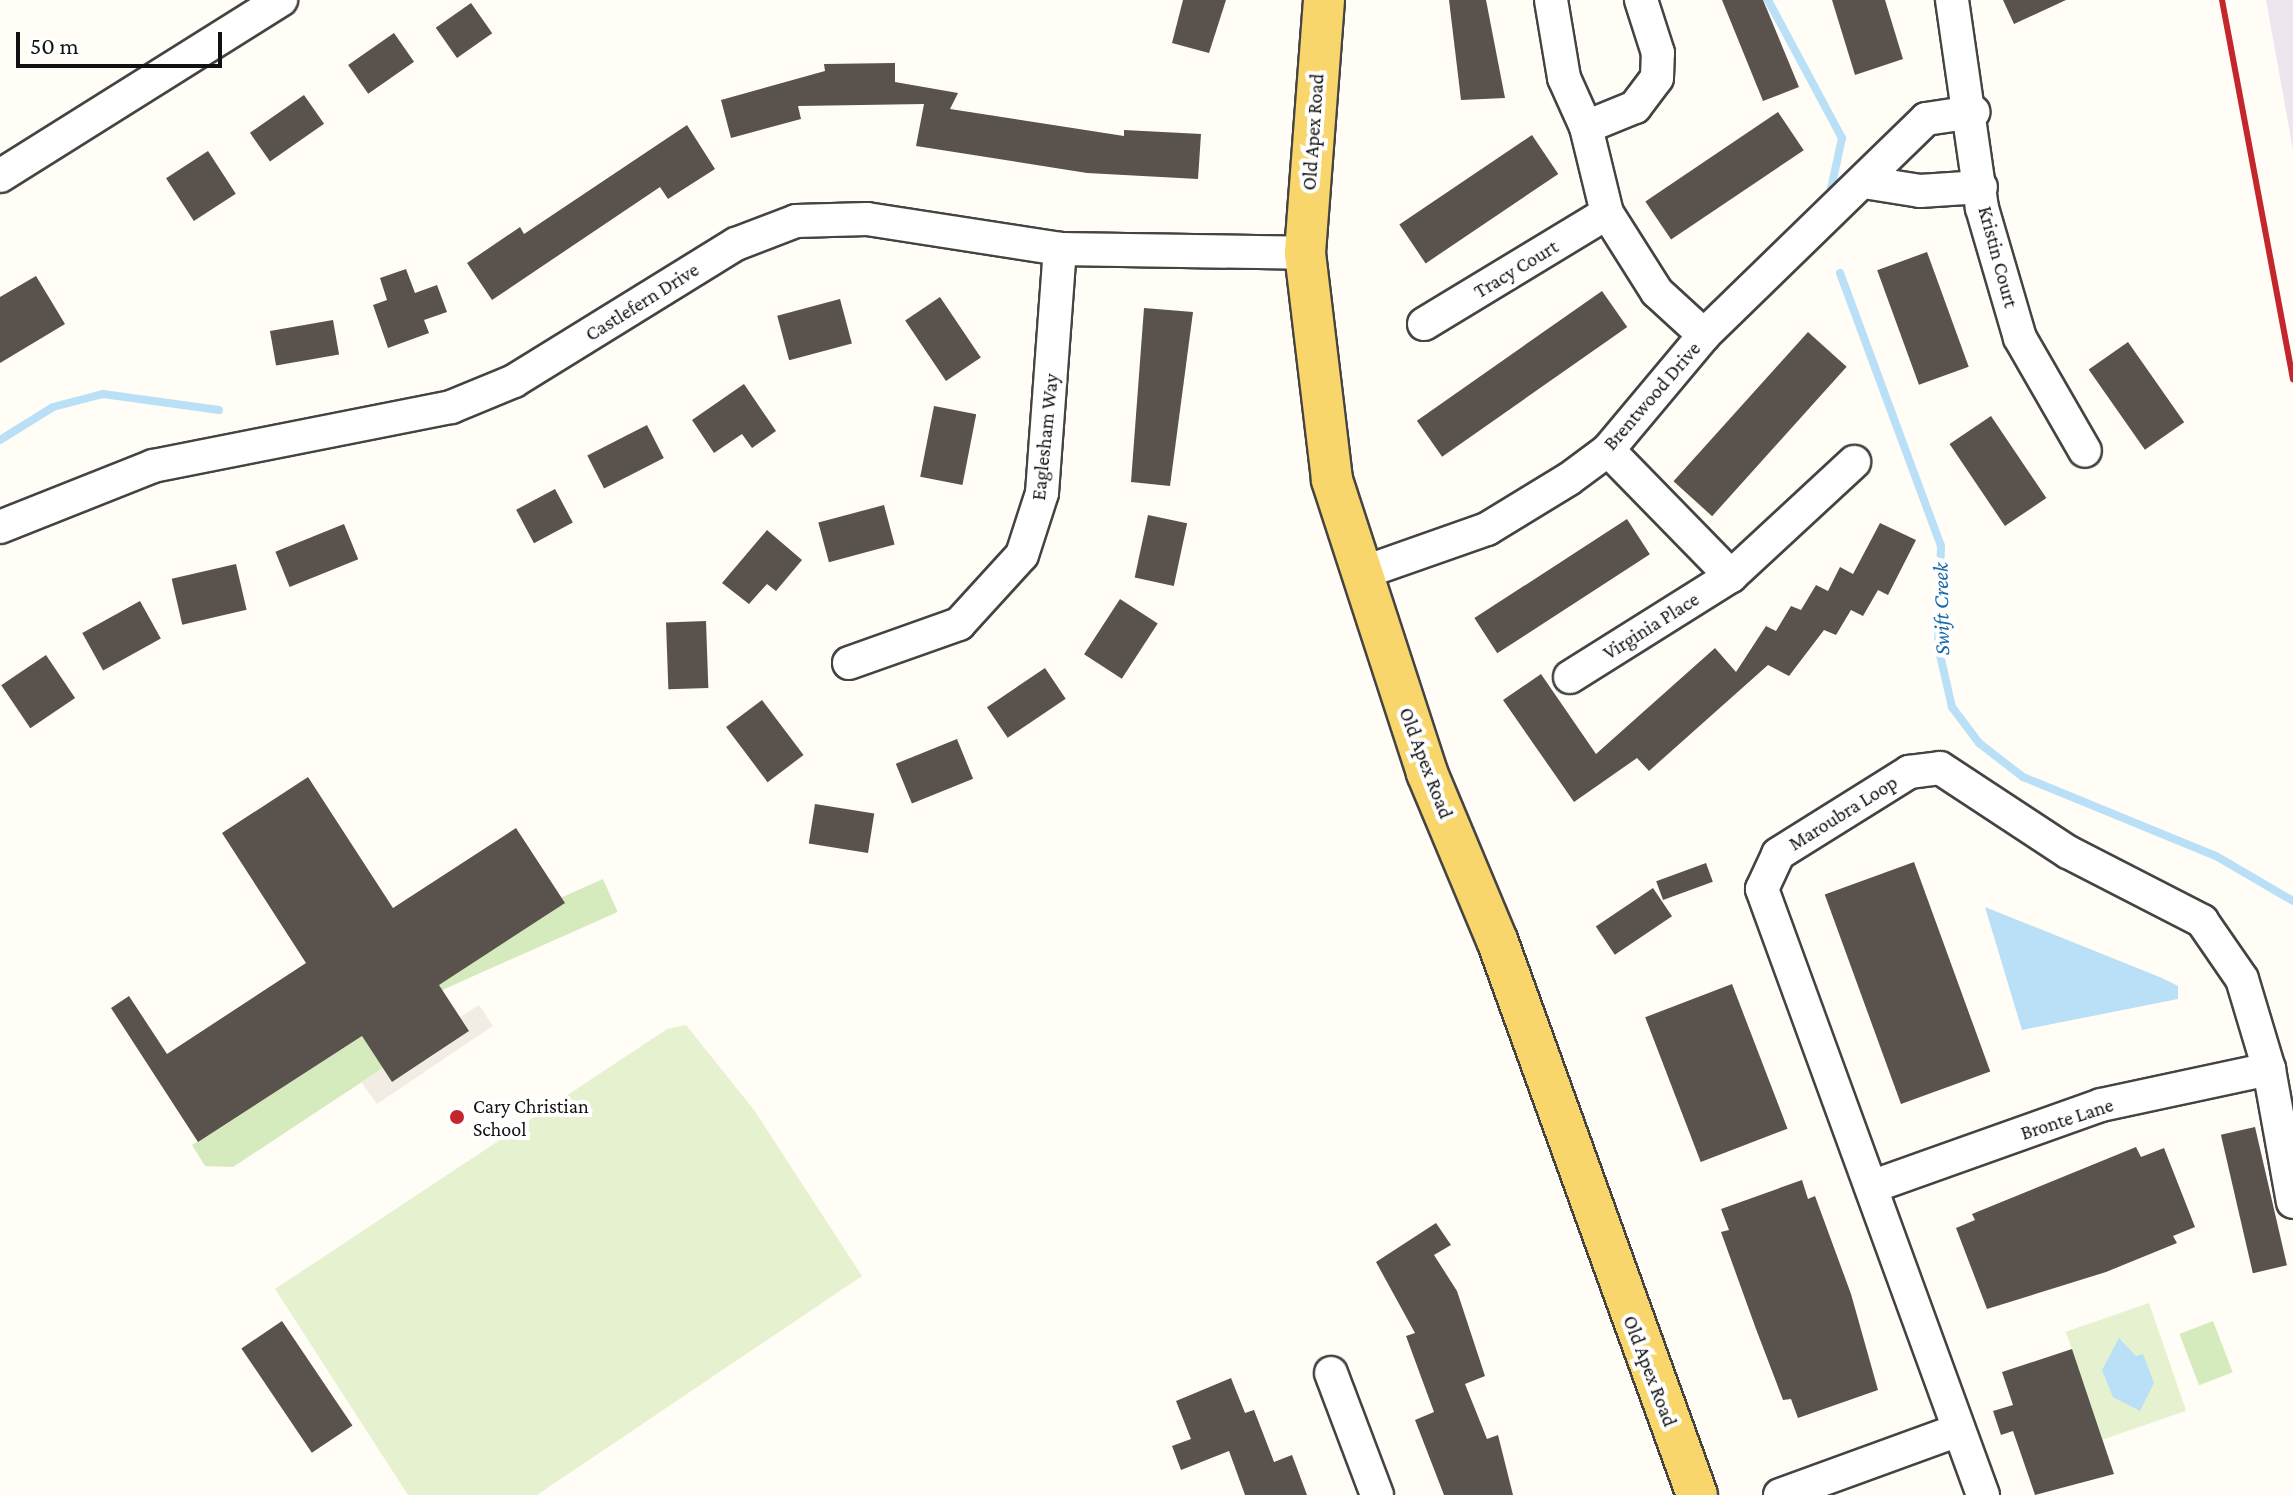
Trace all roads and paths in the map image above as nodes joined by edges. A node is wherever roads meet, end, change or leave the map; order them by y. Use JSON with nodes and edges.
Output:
{"nodes":[{"id":1,"x":281,"y":0,"type":"edge"},
{"id":2,"x":1324,"y":0,"type":"edge"},
{"id":3,"x":1551,"y":0,"type":"edge"},
{"id":4,"x":1641,"y":0,"type":"edge"},
{"id":5,"x":1952,"y":0,"type":"edge"},
{"id":6,"x":1973,"y":112,"type":"junction"},
{"id":7,"x":1586,"y":127,"type":"junction"},
{"id":8,"x":0,"y":176,"type":"edge"},
{"id":9,"x":1864,"y":182,"type":"junction"},
{"id":10,"x":1981,"y":187,"type":"junction"},
{"id":11,"x":1607,"y":213,"type":"junction"},
{"id":12,"x":1060,"y":249,"type":"junction"},
{"id":13,"x":1305,"y":253,"type":"junction"},
{"id":14,"x":1424,"y":324,"type":"dead end"},
{"id":15,"x":1704,"y":335,"type":"junction"},
{"id":16,"x":1608,"y":450,"type":"junction"},
{"id":17,"x":2085,"y":451,"type":"dead end"},
{"id":18,"x":1854,"y":462,"type":"dead end"},
{"id":19,"x":0,"y":527,"type":"edge"},
{"id":20,"x":1359,"y":574,"type":"junction"},
{"id":21,"x":1731,"y":576,"type":"junction"},
{"id":22,"x":849,"y":663,"type":"dead end"},
{"id":23,"x":1570,"y":677,"type":"dead end"},
{"id":24,"x":2269,"y":1069,"type":"junction"},
{"id":25,"x":1871,"y":1187,"type":"junction"},
{"id":26,"x":2293,"y":1202,"type":"edge"},
{"id":27,"x":1331,"y":1373,"type":"dead end"},
{"id":28,"x":1959,"y":1430,"type":"junction"},
{"id":29,"x":1377,"y":1495,"type":"edge"},
{"id":30,"x":1697,"y":1495,"type":"edge"},
{"id":31,"x":1780,"y":1495,"type":"edge"},
{"id":32,"x":1983,"y":1495,"type":"edge"}],
"edges":[{"from":1,"to":8,"type":"street"},
{"from":2,"to":13,"type":"main road","name":"Old Apex Road"},
{"from":3,"to":7,"type":"street"},
{"from":4,"to":7,"type":"street"},
{"from":5,"to":6,"type":"street","name":"Kristin Court"},
{"from":6,"to":9,"type":"street","name":"Brentwood Drive"},
{"from":6,"to":10,"type":"street","name":"Kristin Court"},
{"from":7,"to":11,"type":"street"},
{"from":9,"to":10,"type":"street"},
{"from":9,"to":15,"type":"street","name":"Brentwood Drive"},
{"from":10,"to":17,"type":"street","name":"Kristin Court"},
{"from":11,"to":14,"type":"street","name":"Tracy Court"},
{"from":11,"to":15,"type":"street"},
{"from":12,"to":13,"type":"street","name":"Castlefern Drive"},
{"from":12,"to":19,"type":"street","name":"Castlefern Drive"},
{"from":12,"to":22,"type":"street","name":"Eaglesham Way"},
{"from":13,"to":20,"type":"main road","name":"Old Apex Road"},
{"from":15,"to":16,"type":"street","name":"Brentwood Drive"},
{"from":16,"to":20,"type":"street","name":"Brentwood Drive"},
{"from":16,"to":21,"type":"street"},
{"from":18,"to":21,"type":"street","name":"Virginia Place"},
{"from":20,"to":30,"type":"main road","name":"Old Apex Road"},
{"from":21,"to":23,"type":"street","name":"Virginia Place"},
{"from":24,"to":25,"type":"street","name":"Bronte Lane"},
{"from":24,"to":25,"type":"street","name":"Maroubra Loop"},
{"from":24,"to":26,"type":"street","name":"Maroubra Loop"},
{"from":25,"to":28,"type":"street","name":"Maroubra Loop"},
{"from":27,"to":29,"type":"street"},
{"from":28,"to":31,"type":"street"},
{"from":28,"to":32,"type":"street","name":"Maroubra Loop"}]}
